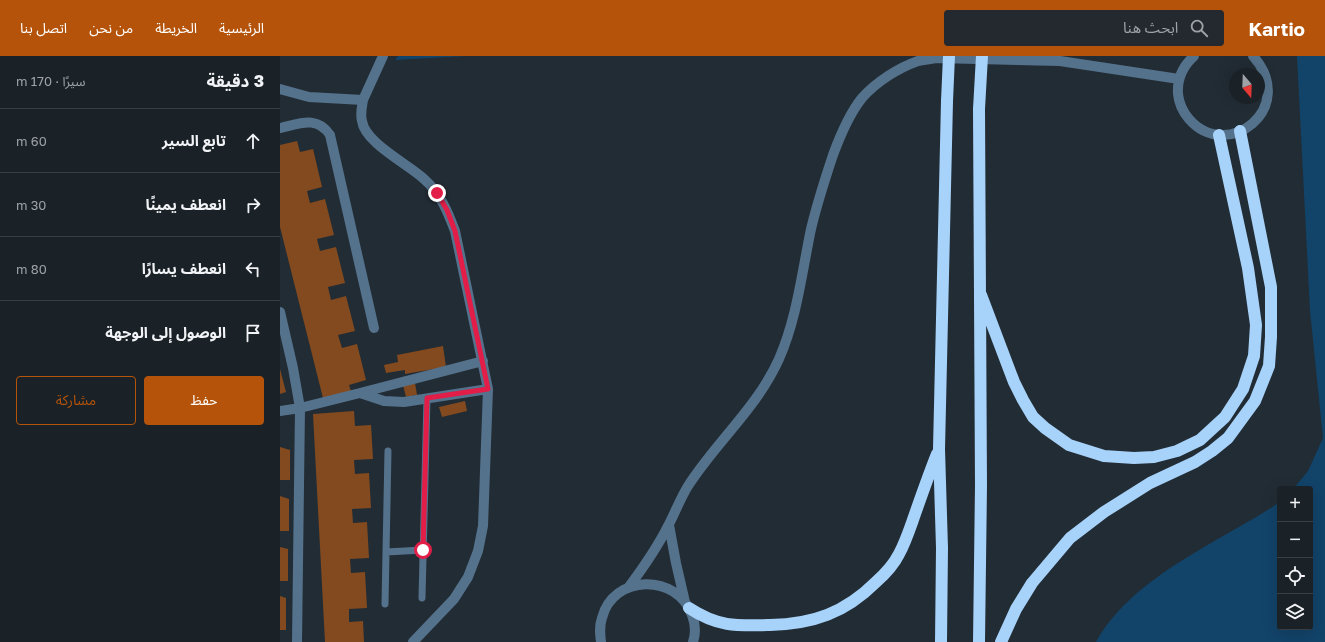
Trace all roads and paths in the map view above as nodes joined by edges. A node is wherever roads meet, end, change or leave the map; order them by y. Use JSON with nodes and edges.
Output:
{"nodes":[{"id":1,"x":383,"y":56,"type":"edge"},
{"id":2,"x":949,"y":56,"type":"edge"},
{"id":3,"x":982,"y":56,"type":"edge"},
{"id":4,"x":1194,"y":56,"type":"edge"},
{"id":5,"x":1253,"y":56,"type":"edge"},
{"id":6,"x":1179,"y":79,"type":"junction"},
{"id":7,"x":280,"y":89,"type":"edge"},
{"id":8,"x":363,"y":100,"type":"junction"},
{"id":9,"x":280,"y":128,"type":"edge"},
{"id":10,"x":1240,"y":131,"type":"junction"},
{"id":11,"x":1219,"y":135,"type":"junction"},
{"id":12,"x":981,"y":295,"type":"junction"},
{"id":13,"x":280,"y":312,"type":"edge"},
{"id":14,"x":374,"y":328,"type":"dead end"},
{"id":15,"x":483,"y":361,"type":"junction"},
{"id":16,"x":488,"y":389,"type":"junction"},
{"id":17,"x":360,"y":394,"type":"junction"},
{"id":18,"x":427,"y":398,"type":"junction"},
{"id":19,"x":300,"y":408,"type":"junction"},
{"id":20,"x":280,"y":411,"type":"edge"},
{"id":21,"x":939,"y":450,"type":"junction"},
{"id":22,"x":388,"y":451,"type":"dead end"},
{"id":23,"x":669,"y":524,"type":"junction"},
{"id":24,"x":423,"y":550,"type":"junction"},
{"id":25,"x":386,"y":552,"type":"junction"},
{"id":26,"x":628,"y":588,"type":"junction"},
{"id":27,"x":422,"y":598,"type":"dead end"},
{"id":28,"x":385,"y":604,"type":"dead end"},
{"id":29,"x":687,"y":605,"type":"junction"},
{"id":30,"x":297,"y":642,"type":"edge"},
{"id":31,"x":413,"y":642,"type":"edge"},
{"id":32,"x":601,"y":642,"type":"edge"},
{"id":33,"x":693,"y":642,"type":"edge"},
{"id":34,"x":941,"y":642,"type":"edge"},
{"id":35,"x":979,"y":642,"type":"edge"},
{"id":36,"x":1001,"y":642,"type":"edge"}],
"edges":[{"from":1,"to":8,"type":"street"},
{"from":2,"to":21,"type":"highway","bridge":true},
{"from":3,"to":12,"type":"highway","bridge":true},
{"from":4,"to":6,"type":"street"},
{"from":5,"to":10,"type":"street"},
{"from":6,"to":11,"type":"street"},
{"from":6,"to":23,"type":"street"},
{"from":7,"to":8,"type":"street"},
{"from":8,"to":15,"type":"street"},
{"from":9,"to":14,"type":"street"},
{"from":10,"to":11,"type":"street"},
{"from":10,"to":36,"type":"highway"},
{"from":11,"to":12,"type":"highway"},
{"from":12,"to":35,"type":"highway"},
{"from":13,"to":19,"type":"street"},
{"from":15,"to":16,"type":"street"},
{"from":15,"to":17,"type":"street"},
{"from":16,"to":18,"type":"street"},
{"from":16,"to":31,"type":"street"},
{"from":17,"to":18,"type":"street"},
{"from":17,"to":19,"type":"street"},
{"from":18,"to":24,"type":"lane"},
{"from":19,"to":20,"type":"street"},
{"from":19,"to":30,"type":"street"},
{"from":21,"to":29,"type":"highway"},
{"from":21,"to":34,"type":"highway"},
{"from":22,"to":25,"type":"lane"},
{"from":23,"to":26,"type":"street"},
{"from":23,"to":29,"type":"street"},
{"from":24,"to":25,"type":"lane"},
{"from":24,"to":27,"type":"lane"},
{"from":25,"to":28,"type":"lane"},
{"from":26,"to":29,"type":"street"},
{"from":26,"to":32,"type":"street"},
{"from":29,"to":33,"type":"street"}]}
